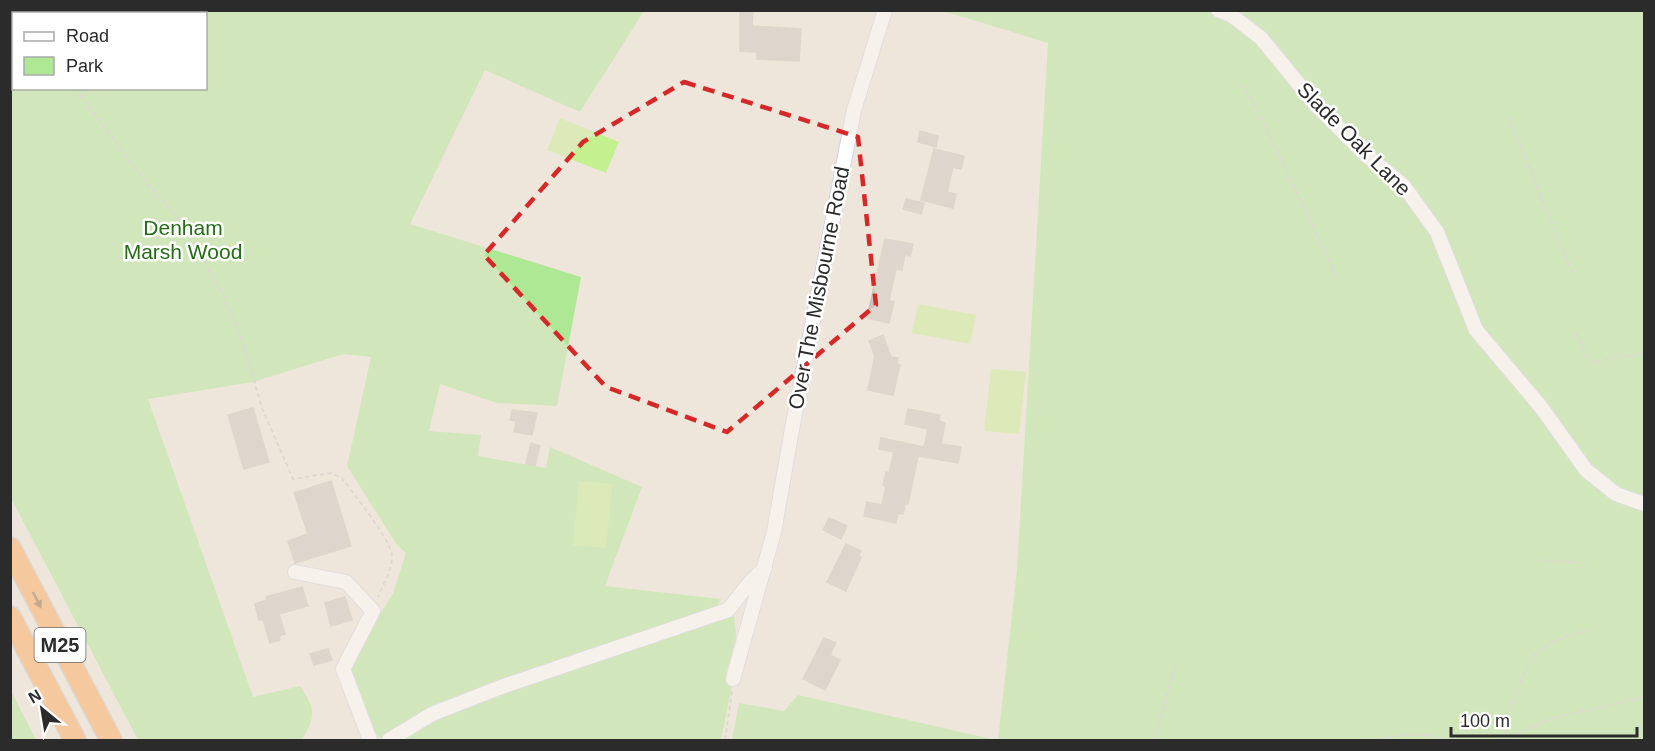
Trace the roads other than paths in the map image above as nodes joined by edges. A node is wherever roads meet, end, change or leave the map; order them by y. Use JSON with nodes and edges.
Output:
{"nodes":[{"id":1,"x":885,"y":10,"type":"edge"},
{"id":2,"x":1218,"y":10,"type":"edge"},
{"id":3,"x":1644,"y":504,"type":"edge"},
{"id":4,"x":10,"y":548,"type":"edge"},
{"id":5,"x":765,"y":568,"type":"junction"},
{"id":6,"x":295,"y":572,"type":"dead end"},
{"id":7,"x":10,"y":617,"type":"edge"},
{"id":8,"x":733,"y":679,"type":"road end"},
{"id":9,"x":75,"y":741,"type":"edge"},
{"id":10,"x":111,"y":741,"type":"edge"},
{"id":11,"x":370,"y":741,"type":"edge"},
{"id":12,"x":389,"y":741,"type":"edge"}],
"edges":[{"from":1,"to":5,"type":"street","name":"Over The Misbourne Road"},
{"from":2,"to":3,"type":"street","name":"Slade Oak Lane"},
{"from":4,"to":10,"type":"highway","number":"M25","one_way":true},
{"from":5,"to":8,"type":"street","name":"Over The Misbourne Road"},
{"from":5,"to":12,"type":"street"},
{"from":6,"to":11,"type":"street"},
{"from":7,"to":9,"type":"highway","number":"M25"}]}
